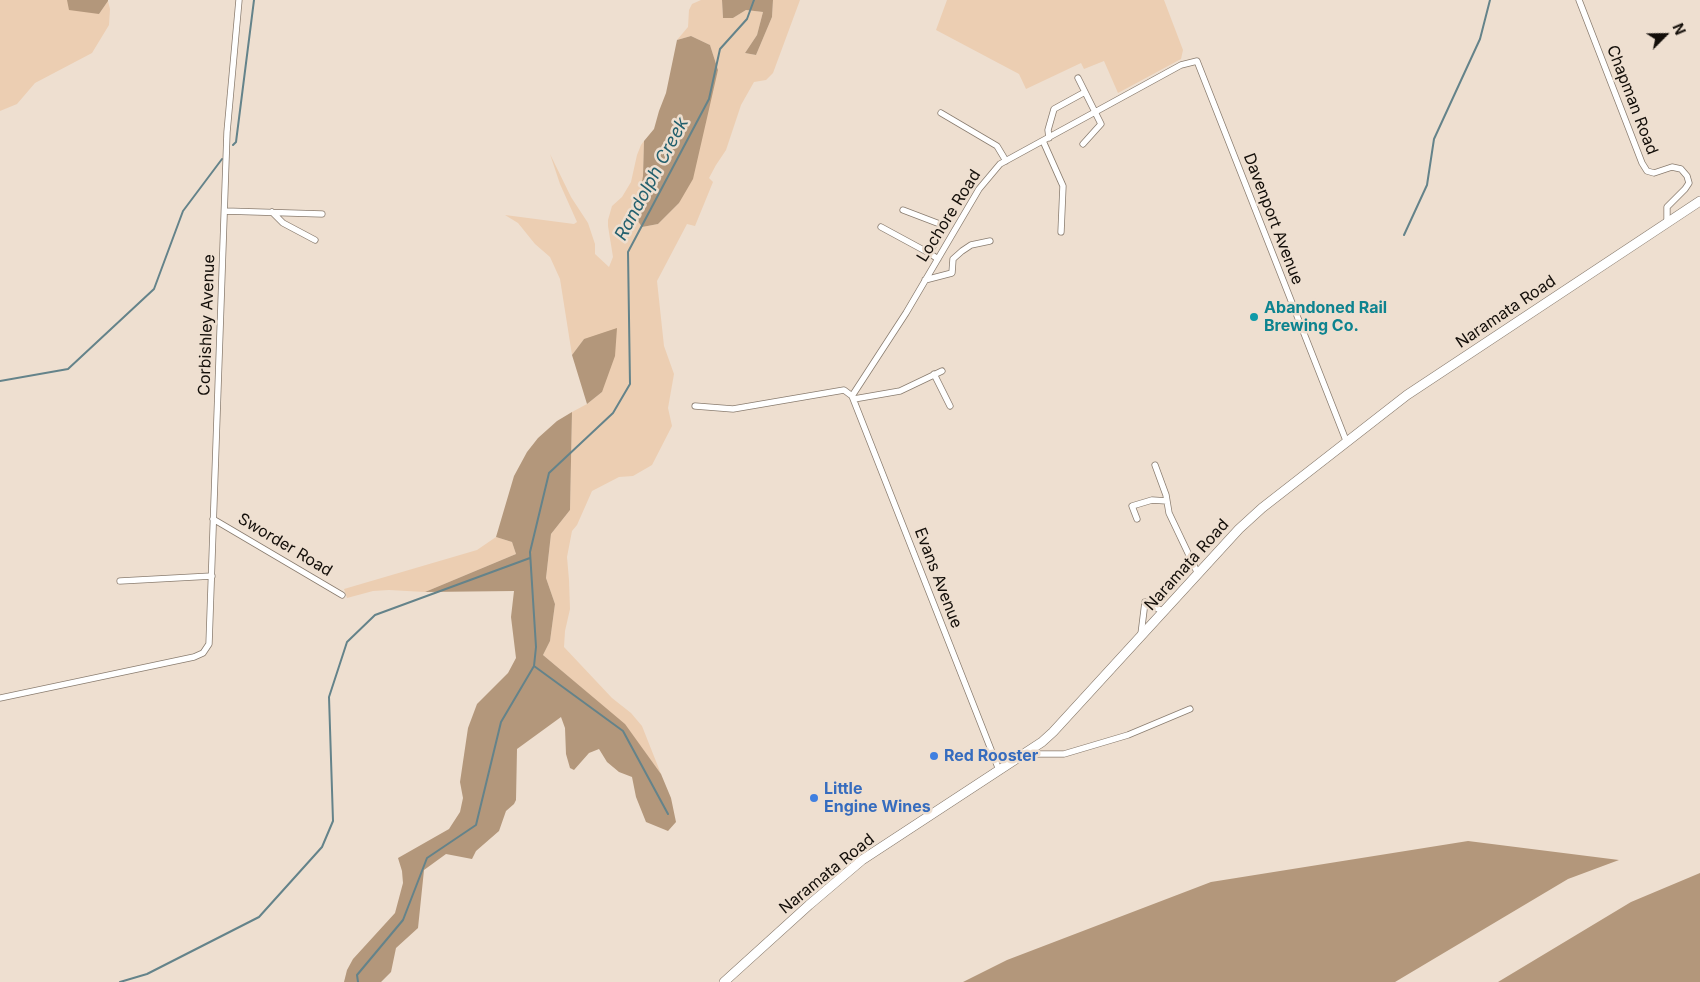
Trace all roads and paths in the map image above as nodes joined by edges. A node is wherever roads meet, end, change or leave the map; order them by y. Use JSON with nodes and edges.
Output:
{"nodes":[{"id":1,"x":239,"y":0,"type":"edge"},
{"id":2,"x":1579,"y":0,"type":"edge"},
{"id":3,"x":1196,"y":62,"type":"joint"},
{"id":4,"x":1078,"y":78,"type":"dead end"},
{"id":5,"x":1086,"y":92,"type":"junction"},
{"id":6,"x":1096,"y":112,"type":"junction"},
{"id":7,"x":941,"y":113,"type":"dead end"},
{"id":8,"x":1050,"y":138,"type":"junction"},
{"id":9,"x":1043,"y":141,"type":"junction"},
{"id":10,"x":1083,"y":144,"type":"dead end"},
{"id":11,"x":1006,"y":161,"type":"junction"},
{"id":12,"x":1700,"y":201,"type":"edge"},
{"id":13,"x":904,"y":210,"type":"dead end"},
{"id":14,"x":225,"y":211,"type":"junction"},
{"id":15,"x":272,"y":212,"type":"junction"},
{"id":16,"x":322,"y":214,"type":"dead end"},
{"id":17,"x":1667,"y":222,"type":"junction"},
{"id":18,"x":881,"y":227,"type":"dead end"},
{"id":19,"x":1061,"y":232,"type":"dead end"},
{"id":20,"x":315,"y":240,"type":"dead end"},
{"id":21,"x":990,"y":241,"type":"dead end"},
{"id":22,"x":929,"y":253,"type":"junction"},
{"id":23,"x":938,"y":259,"type":"junction"},
{"id":24,"x":925,"y":280,"type":"junction"},
{"id":25,"x":942,"y":371,"type":"dead end"},
{"id":26,"x":934,"y":374,"type":"junction"},
{"id":27,"x":853,"y":398,"type":"junction"},
{"id":28,"x":695,"y":406,"type":"dead end"},
{"id":29,"x":950,"y":406,"type":"dead end"},
{"id":30,"x":1346,"y":443,"type":"junction"},
{"id":31,"x":1155,"y":465,"type":"dead end"},
{"id":32,"x":1167,"y":501,"type":"junction"},
{"id":33,"x":214,"y":519,"type":"junction"},
{"id":34,"x":1137,"y":519,"type":"dead end"},
{"id":35,"x":1198,"y":574,"type":"junction"},
{"id":36,"x":212,"y":576,"type":"junction"},
{"id":37,"x":120,"y":581,"type":"dead end"},
{"id":38,"x":342,"y":594,"type":"dead end"},
{"id":39,"x":1164,"y":612,"type":"junction"},
{"id":40,"x":1141,"y":637,"type":"junction"},
{"id":41,"x":0,"y":698,"type":"edge"},
{"id":42,"x":1190,"y":709,"type":"dead end"},
{"id":43,"x":1023,"y":754,"type":"junction"},
{"id":44,"x":999,"y":770,"type":"junction"},
{"id":45,"x":724,"y":982,"type":"edge"}],
"edges":[{"from":1,"to":14,"type":"street","name":"Corbishley Avenue"},
{"from":2,"to":17,"type":"street","name":"Chapman Road"},
{"from":3,"to":6,"type":"street","name":"Lochore Road"},
{"from":3,"to":30,"type":"street","name":"Davenport Avenue"},
{"from":4,"to":5,"type":"street"},
{"from":5,"to":6,"type":"street"},
{"from":5,"to":8,"type":"street"},
{"from":6,"to":8,"type":"street","name":"Lochore Road"},
{"from":6,"to":10,"type":"street"},
{"from":7,"to":11,"type":"street"},
{"from":8,"to":9,"type":"street","name":"Lochore Road"},
{"from":9,"to":11,"type":"street","name":"Lochore Road"},
{"from":9,"to":19,"type":"street"},
{"from":11,"to":23,"type":"street","name":"Lochore Road"},
{"from":12,"to":17,"type":"main road","name":"Naramata Road"},
{"from":13,"to":22,"type":"street"},
{"from":14,"to":15,"type":"street"},
{"from":14,"to":33,"type":"street","name":"Corbishley Avenue"},
{"from":15,"to":16,"type":"street"},
{"from":15,"to":20,"type":"street"},
{"from":17,"to":30,"type":"main road","name":"Naramata Road"},
{"from":18,"to":22,"type":"street"},
{"from":21,"to":24,"type":"street"},
{"from":22,"to":23,"type":"street"},
{"from":23,"to":24,"type":"street","name":"Lochore Road"},
{"from":24,"to":27,"type":"street","name":"Lochore Road"},
{"from":25,"to":26,"type":"street"},
{"from":26,"to":27,"type":"street"},
{"from":26,"to":29,"type":"street"},
{"from":27,"to":28,"type":"street"},
{"from":27,"to":44,"type":"street","name":"Evans Avenue"},
{"from":30,"to":35,"type":"main road","name":"Naramata Road"},
{"from":31,"to":32,"type":"street"},
{"from":32,"to":34,"type":"street"},
{"from":32,"to":35,"type":"street"},
{"from":33,"to":36,"type":"street","name":"Corbishley Avenue"},
{"from":33,"to":38,"type":"street","name":"Sworder Road"},
{"from":35,"to":39,"type":"main road","name":"Naramata Road"},
{"from":36,"to":37,"type":"street"},
{"from":36,"to":41,"type":"street","name":"Corbishley Avenue"},
{"from":39,"to":40,"type":"main road","name":"Naramata Road"},
{"from":39,"to":40,"type":"street"},
{"from":40,"to":43,"type":"main road","name":"Naramata Road"},
{"from":42,"to":43,"type":"street"},
{"from":43,"to":44,"type":"main road","name":"Naramata Road"},
{"from":44,"to":45,"type":"main road","name":"Naramata Road"}]}
